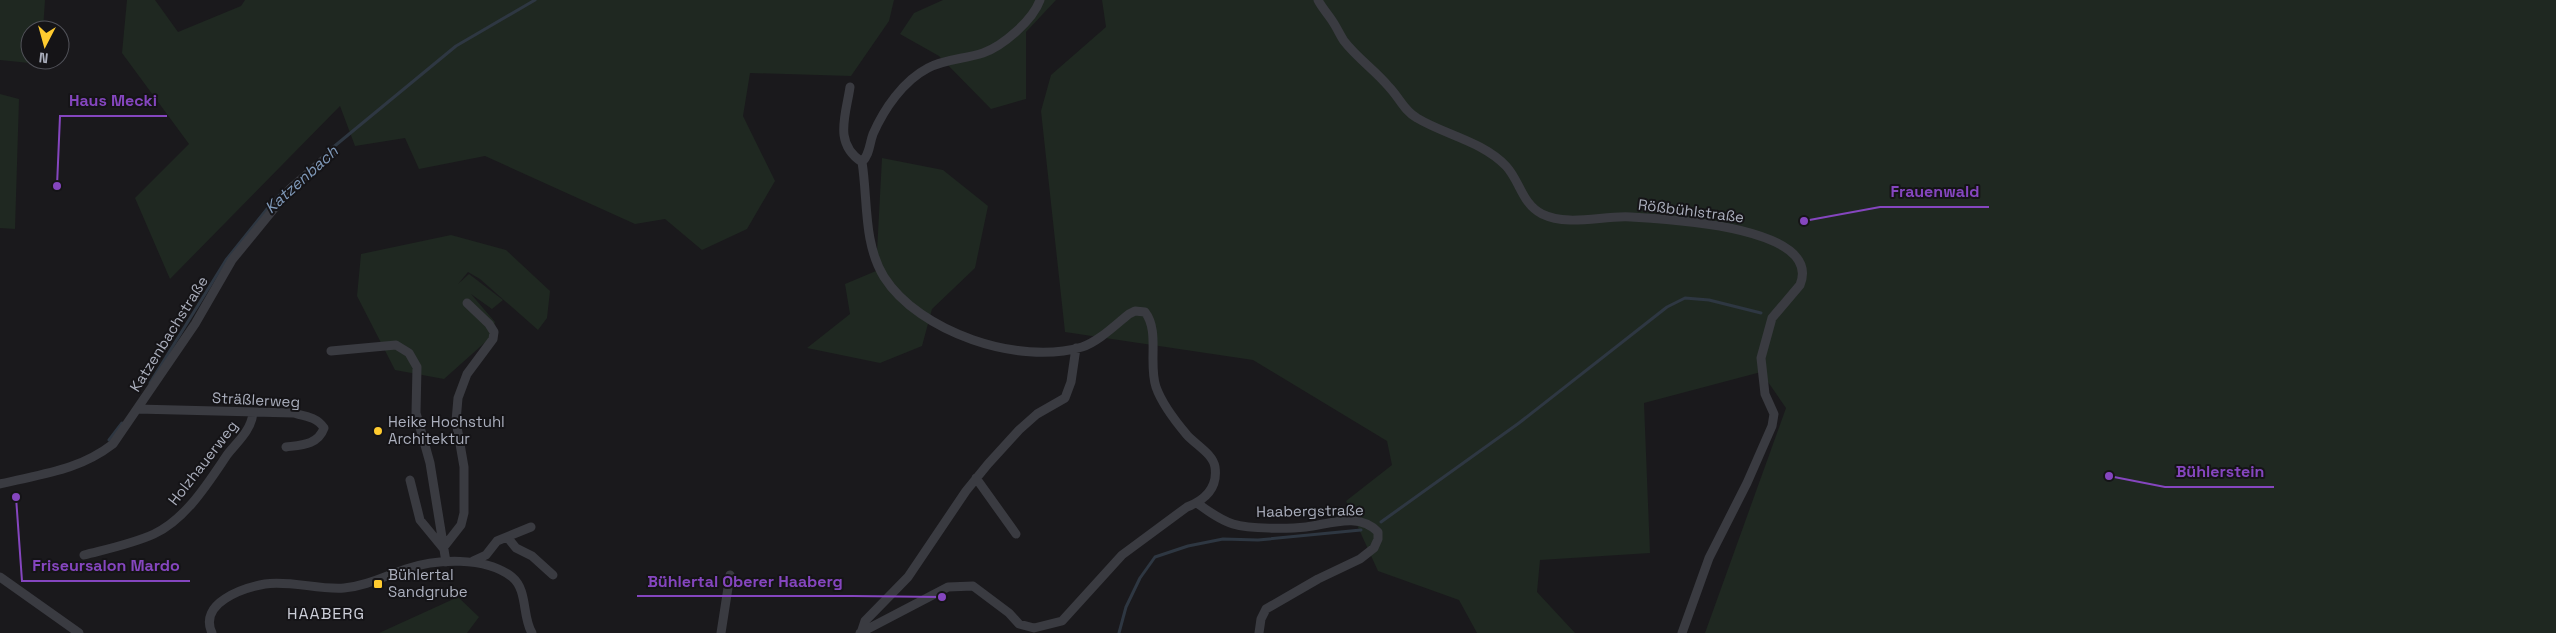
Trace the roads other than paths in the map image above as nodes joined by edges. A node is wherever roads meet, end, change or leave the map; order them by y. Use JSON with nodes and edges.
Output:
{"nodes":[{"id":1,"x":1040,"y":0,"type":"edge"},
{"id":2,"x":1318,"y":0,"type":"edge"},
{"id":3,"x":850,"y":87,"type":"dead end"},
{"id":4,"x":334,"y":152,"type":"dead end"},
{"id":5,"x":862,"y":162,"type":"junction"},
{"id":6,"x":467,"y":303,"type":"dead end"},
{"id":7,"x":1076,"y":348,"type":"junction"},
{"id":8,"x":331,"y":351,"type":"dead end"},
{"id":9,"x":138,"y":410,"type":"junction"},
{"id":10,"x":253,"y":413,"type":"junction"},
{"id":11,"x":286,"y":447,"type":"dead end"},
{"id":12,"x":976,"y":478,"type":"junction"},
{"id":13,"x":410,"y":480,"type":"dead end"},
{"id":14,"x":0,"y":484,"type":"edge"},
{"id":15,"x":1197,"y":503,"type":"junction"},
{"id":16,"x":531,"y":526,"type":"dead end"},
{"id":17,"x":1016,"y":534,"type":"dead end"},
{"id":18,"x":508,"y":538,"type":"junction"},
{"id":19,"x":443,"y":548,"type":"junction"},
{"id":20,"x":84,"y":555,"type":"dead end"},
{"id":21,"x":473,"y":561,"type":"junction"},
{"id":22,"x":446,"y":562,"type":"junction"},
{"id":23,"x":553,"y":575,"type":"dead end"},
{"id":24,"x":730,"y":575,"type":"dead end"},
{"id":25,"x":0,"y":578,"type":"edge"},
{"id":26,"x":79,"y":633,"type":"edge"},
{"id":27,"x":212,"y":633,"type":"edge"},
{"id":28,"x":532,"y":633,"type":"edge"},
{"id":29,"x":720,"y":633,"type":"edge"},
{"id":30,"x":860,"y":633,"type":"edge"},
{"id":31,"x":1259,"y":633,"type":"edge"},
{"id":32,"x":1682,"y":633,"type":"edge"}],
"edges":[{"from":1,"to":5,"type":"street"},
{"from":2,"to":32,"type":"street","name":"Rößbühlstraße"},
{"from":3,"to":5,"type":"street"},
{"from":4,"to":9,"type":"street","name":"Katzenbachstraße"},
{"from":5,"to":7,"type":"street"},
{"from":6,"to":19,"type":"street"},
{"from":7,"to":12,"type":"street"},
{"from":7,"to":15,"type":"street"},
{"from":8,"to":19,"type":"street"},
{"from":9,"to":10,"type":"street","name":"Sträßlerweg"},
{"from":9,"to":14,"type":"street","name":"Katzenbachstraße"},
{"from":10,"to":11,"type":"street","name":"Sträßlerweg"},
{"from":10,"to":20,"type":"street","name":"Holzhauerweg"},
{"from":12,"to":17,"type":"street"},
{"from":12,"to":30,"type":"street"},
{"from":13,"to":19,"type":"street"},
{"from":15,"to":30,"type":"street"},
{"from":15,"to":31,"type":"street","name":"Haabergstraße"},
{"from":16,"to":18,"type":"street"},
{"from":18,"to":21,"type":"street"},
{"from":18,"to":23,"type":"street"},
{"from":19,"to":22,"type":"street"},
{"from":21,"to":22,"type":"street"},
{"from":21,"to":28,"type":"street"},
{"from":22,"to":27,"type":"street"},
{"from":24,"to":29,"type":"street"},
{"from":25,"to":26,"type":"street"}]}
